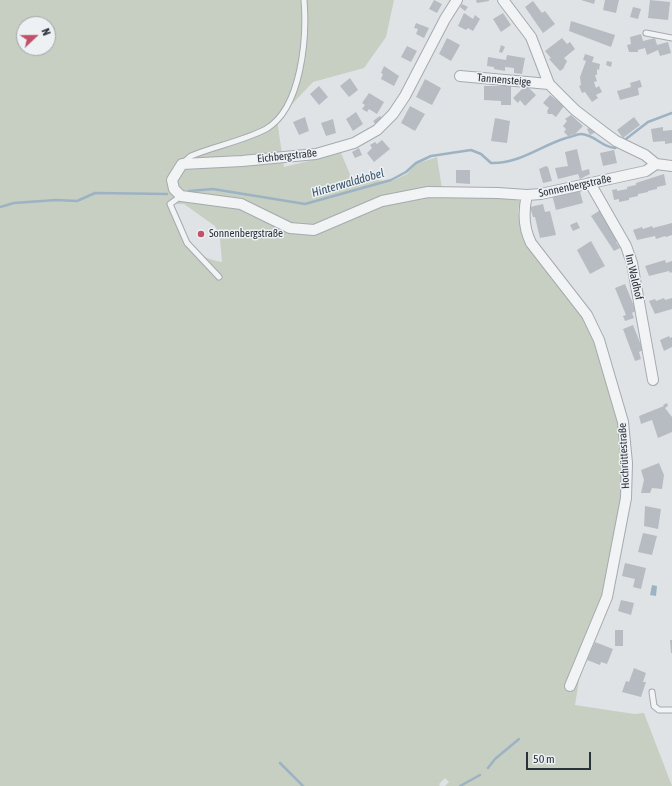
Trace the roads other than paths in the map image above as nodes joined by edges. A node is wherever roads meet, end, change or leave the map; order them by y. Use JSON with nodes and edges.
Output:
{"nodes":[{"id":1,"x":304,"y":0,"type":"edge"},
{"id":2,"x":457,"y":0,"type":"edge"},
{"id":3,"x":503,"y":0,"type":"edge"},
{"id":4,"x":646,"y":33,"type":"dead end"},
{"id":5,"x":672,"y":38,"type":"edge"},
{"id":6,"x":460,"y":76,"type":"dead end"},
{"id":7,"x":549,"y":84,"type":"junction"},
{"id":8,"x":182,"y":164,"type":"junction"},
{"id":9,"x":656,"y":164,"type":"junction"},
{"id":10,"x":672,"y":166,"type":"edge"},
{"id":11,"x":590,"y":183,"type":"junction"},
{"id":12,"x":181,"y":196,"type":"junction"},
{"id":13,"x":527,"y":196,"type":"junction"},
{"id":14,"x":219,"y":277,"type":"dead end"},
{"id":15,"x":653,"y":380,"type":"dead end"},
{"id":16,"x":570,"y":686,"type":"dead end"},
{"id":17,"x":652,"y":692,"type":"dead end"},
{"id":18,"x":672,"y":710,"type":"edge"}],
"edges":[{"from":1,"to":8,"type":"lane"},
{"from":2,"to":8,"type":"street","name":"Eichbergstraße"},
{"from":3,"to":7,"type":"street"},
{"from":4,"to":5,"type":"lane"},
{"from":6,"to":7,"type":"street","name":"Tannensteige"},
{"from":7,"to":9,"type":"street"},
{"from":8,"to":12,"type":"street"},
{"from":9,"to":10,"type":"street"},
{"from":9,"to":11,"type":"street","name":"Sonnenbergstraße"},
{"from":11,"to":13,"type":"street","name":"Sonnenbergstraße"},
{"from":11,"to":15,"type":"street","name":"Im Waldhof"},
{"from":12,"to":13,"type":"street","name":"Sonnenbergstraße"},
{"from":12,"to":14,"type":"lane"},
{"from":13,"to":16,"type":"street","name":"Hochrüttestraße"},
{"from":17,"to":18,"type":"lane"}]}
